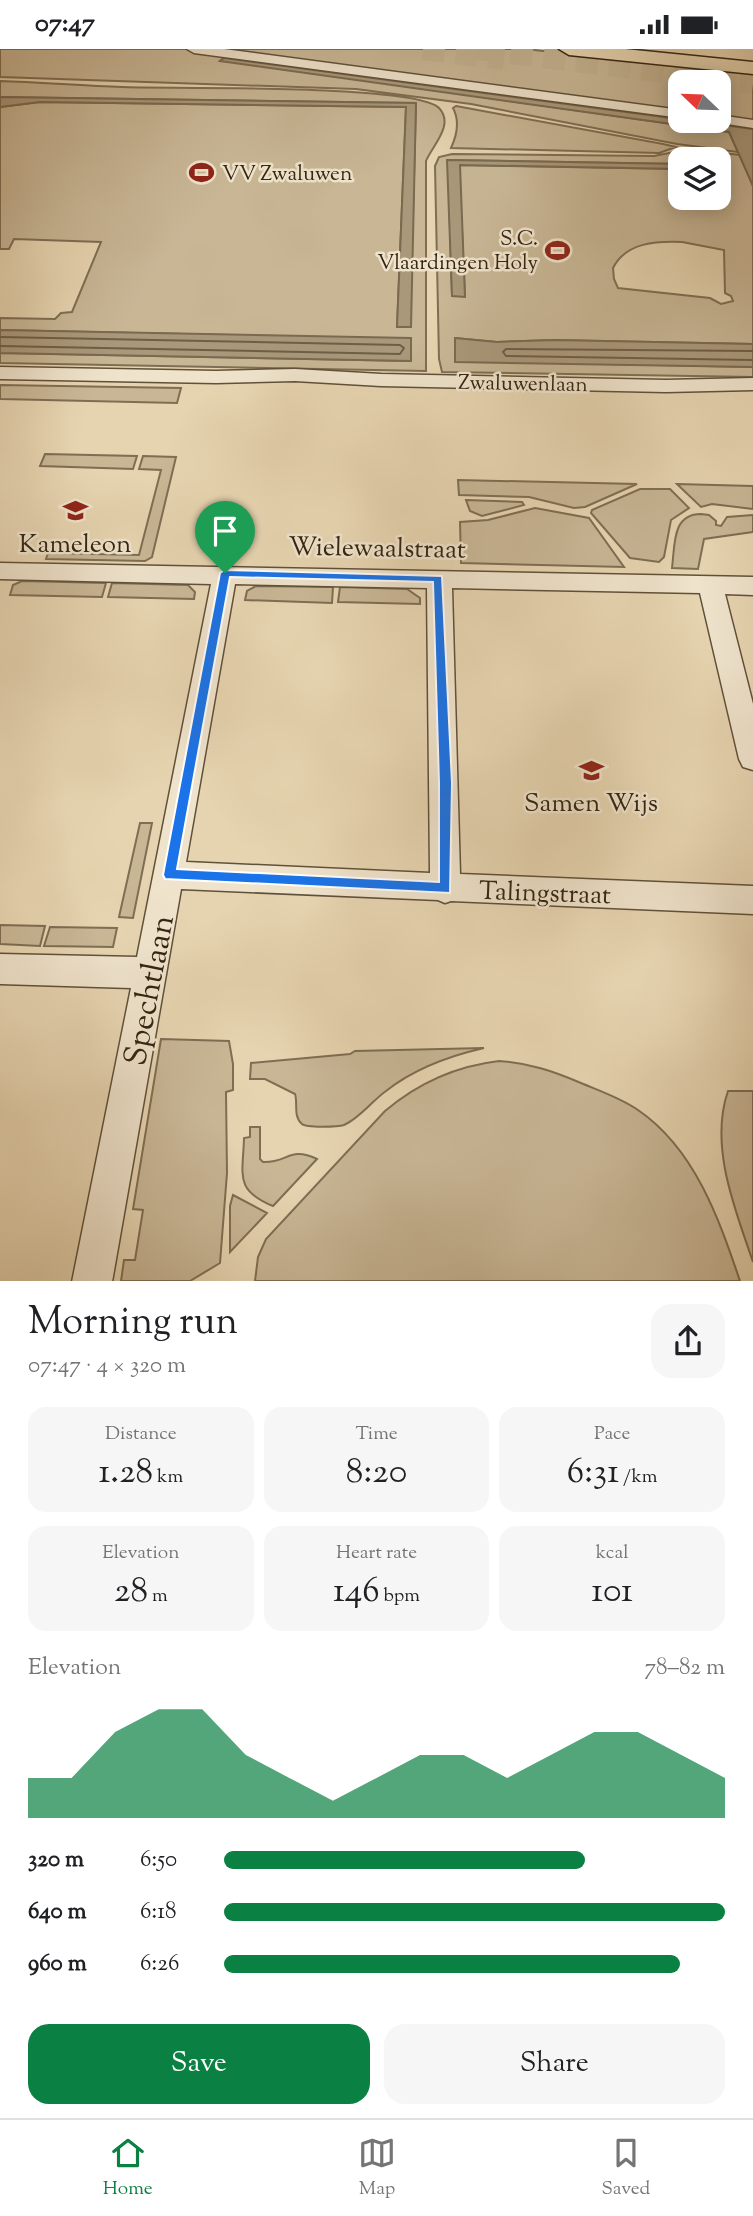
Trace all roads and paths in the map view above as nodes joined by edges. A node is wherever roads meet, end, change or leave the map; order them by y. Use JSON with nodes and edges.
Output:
{"nodes":[{"id":1,"x":194,"y":49,"type":"edge"},
{"id":2,"x":569,"y":49,"type":"edge"},
{"id":3,"x":622,"y":49,"type":"edge"},
{"id":4,"x":753,"y":61,"type":"edge"},
{"id":5,"x":753,"y":68,"type":"edge"},
{"id":6,"x":668,"y":112,"type":"edge"},
{"id":7,"x":732,"y":121,"type":"edge"},
{"id":8,"x":753,"y":124,"type":"edge"},
{"id":9,"x":0,"y":373,"type":"edge"},
{"id":10,"x":753,"y":384,"type":"edge"},
{"id":11,"x":666,"y":386,"type":"junction"},
{"id":12,"x":753,"y":392,"type":"edge"},
{"id":13,"x":0,"y":570,"type":"edge"},
{"id":14,"x":225,"y":573,"type":"junction"},
{"id":15,"x":439,"y":579,"type":"junction"},
{"id":16,"x":710,"y":585,"type":"junction"},
{"id":17,"x":753,"y":586,"type":"edge"},
{"id":18,"x":753,"y":759,"type":"edge"},
{"id":19,"x":170,"y":875,"type":"junction"},
{"id":20,"x":445,"y":889,"type":"junction"},
{"id":21,"x":753,"y":900,"type":"edge"},
{"id":22,"x":0,"y":969,"type":"edge"},
{"id":23,"x":152,"y":974,"type":"junction"},
{"id":24,"x":92,"y":1281,"type":"edge"}],
"edges":[{"from":1,"to":6,"type":"street"},
{"from":2,"to":5,"type":"highway"},
{"from":3,"to":4,"type":"highway"},
{"from":7,"to":8,"type":"street"},
{"from":9,"to":11,"type":"street","name":"Zwaluwenlaan"},
{"from":10,"to":11,"type":"street","name":"Zwaluwenlaan"},
{"from":11,"to":12,"type":"street","name":"Zwaluwenlaan"},
{"from":13,"to":14,"type":"street","name":"Wielewaalstraat"},
{"from":14,"to":15,"type":"street","name":"Wielewaalstraat"},
{"from":14,"to":19,"type":"street","name":"Spechtlaan"},
{"from":15,"to":16,"type":"street","name":"Wielewaalstraat"},
{"from":15,"to":20,"type":"street"},
{"from":16,"to":17,"type":"street","name":"Wielewaalstraat"},
{"from":16,"to":18,"type":"street"},
{"from":19,"to":20,"type":"street","name":"Talingstraat"},
{"from":19,"to":23,"type":"street","name":"Spechtlaan"},
{"from":20,"to":21,"type":"street","name":"Talingstraat"},
{"from":22,"to":23,"type":"street"},
{"from":23,"to":24,"type":"street","name":"Spechtlaan"}]}
